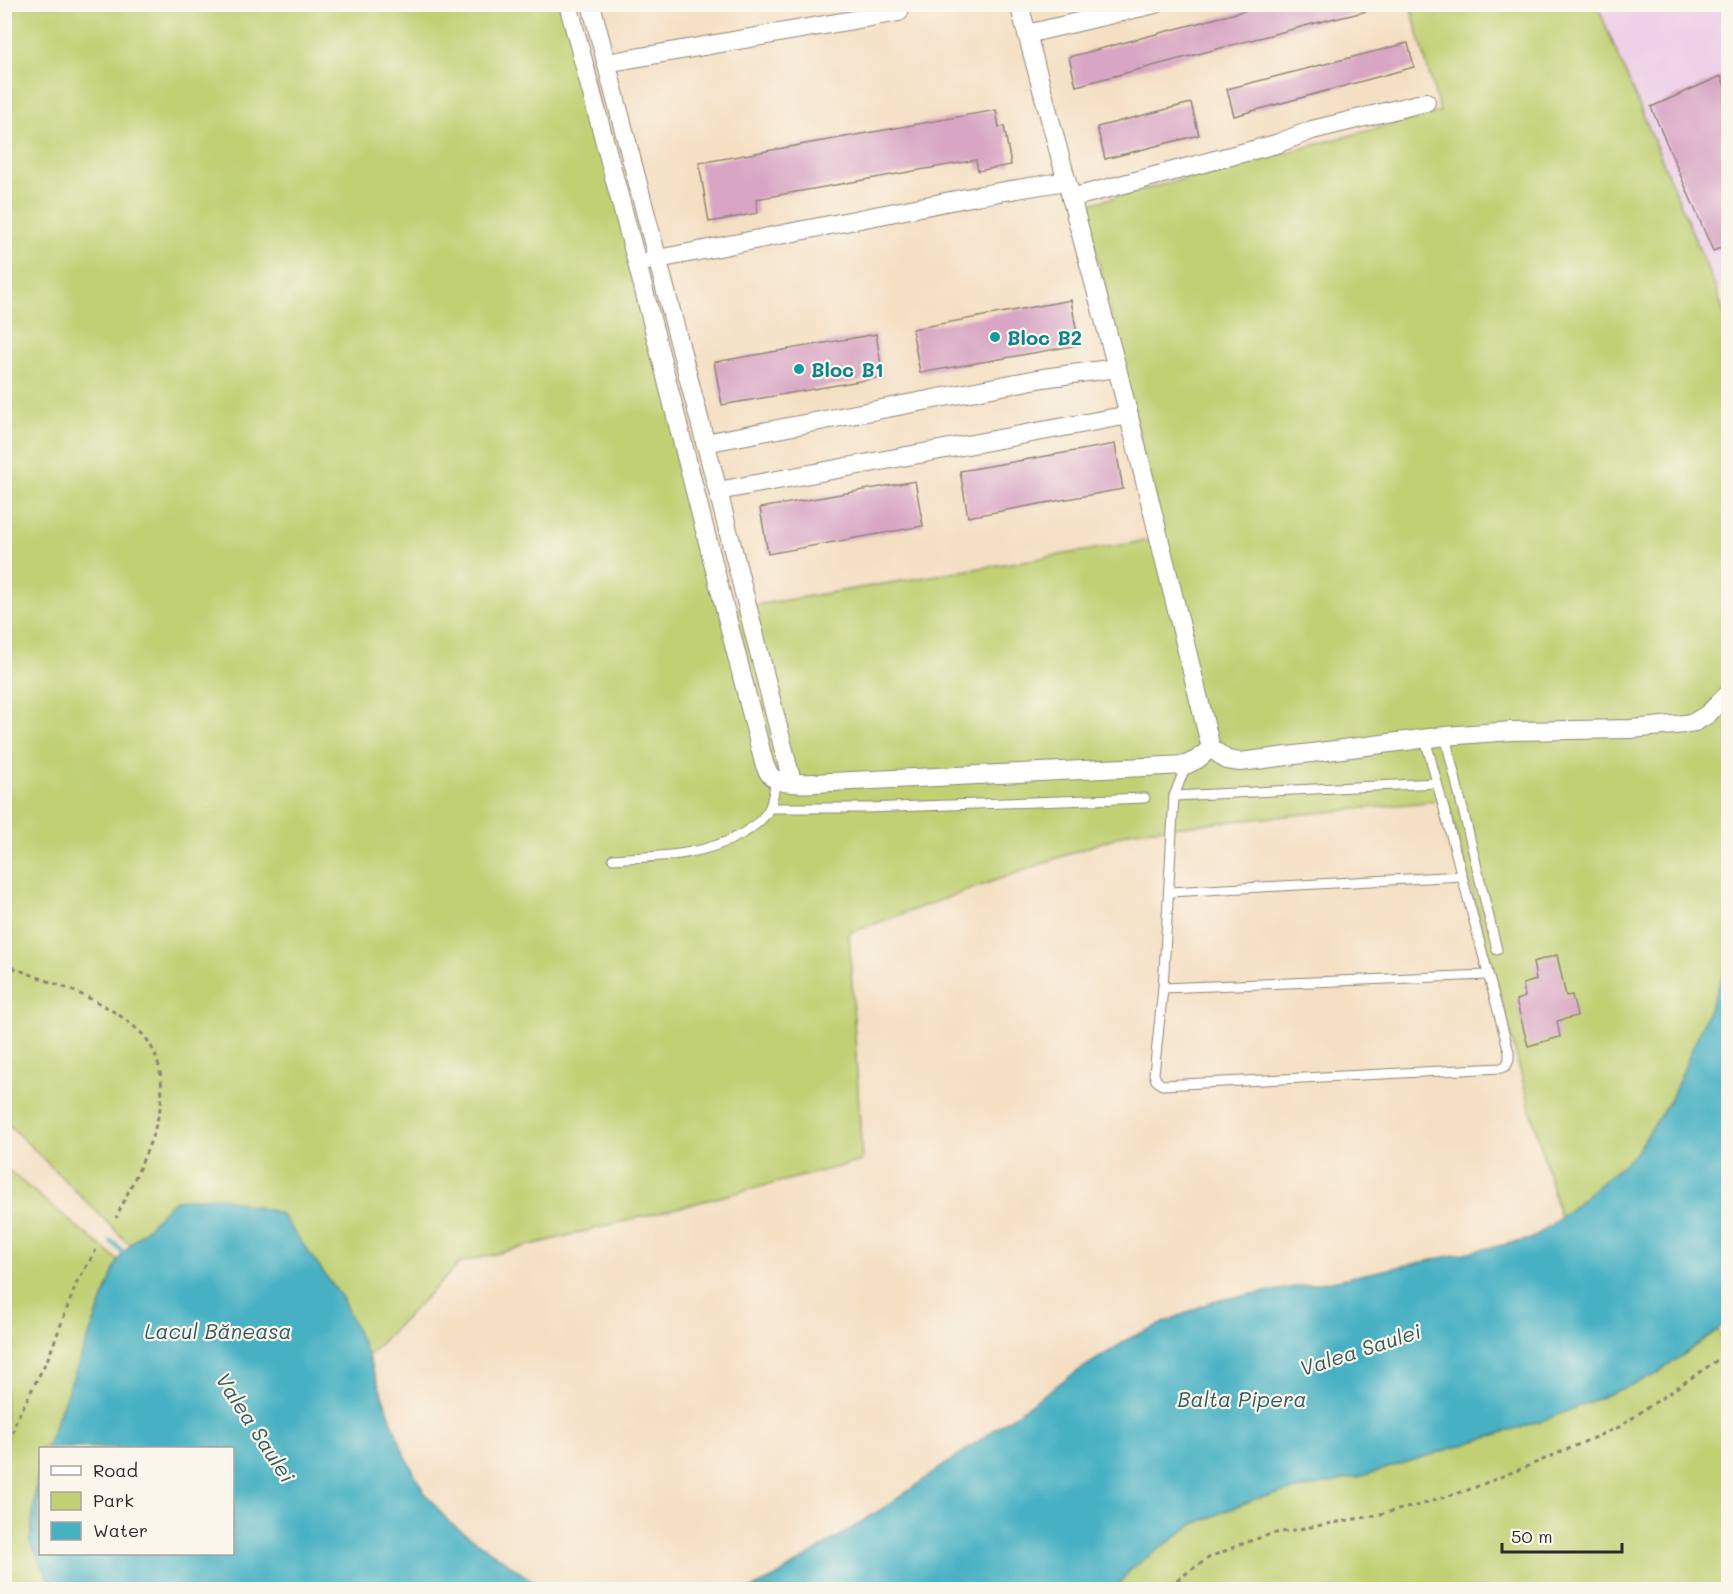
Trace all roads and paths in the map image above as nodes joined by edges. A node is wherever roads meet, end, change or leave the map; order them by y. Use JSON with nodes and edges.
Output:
{"nodes":[{"id":1,"x":568,"y":4,"type":"edge"},
{"id":2,"x":591,"y":4,"type":"edge"},
{"id":3,"x":1019,"y":4,"type":"edge"},
{"id":4,"x":1155,"y":4,"type":"edge"},
{"id":5,"x":1109,"y":10,"type":"edge"},
{"id":6,"x":899,"y":12,"type":"dead end"},
{"id":7,"x":1027,"y":34,"type":"junction"},
{"id":8,"x":606,"y":63,"type":"junction"},
{"id":9,"x":1426,"y":102,"type":"dead end"},
{"id":10,"x":638,"y":182,"type":"junction"},
{"id":11,"x":617,"y":187,"type":"junction"},
{"id":12,"x":1069,"y":190,"type":"junction"},
{"id":13,"x":657,"y":259,"type":"junction"},
{"id":14,"x":637,"y":263,"type":"junction"},
{"id":15,"x":1117,"y":368,"type":"junction"},
{"id":16,"x":1129,"y":415,"type":"junction"},
{"id":17,"x":705,"y":442,"type":"junction"},
{"id":18,"x":718,"y":491,"type":"junction"},
{"id":19,"x":1728,"y":694,"type":"edge"},
{"id":20,"x":1445,"y":736,"type":"junction"},
{"id":21,"x":1425,"y":738,"type":"junction"},
{"id":22,"x":1211,"y":748,"type":"junction"},
{"id":23,"x":1186,"y":765,"type":"junction"},
{"id":24,"x":784,"y":781,"type":"junction"},
{"id":25,"x":1437,"y":783,"type":"junction"},
{"id":26,"x":1174,"y":796,"type":"junction"},
{"id":27,"x":1145,"y":798,"type":"dead end"},
{"id":28,"x":770,"y":808,"type":"junction"},
{"id":29,"x":613,"y":859,"type":"dead end"},
{"id":30,"x":1461,"y":876,"type":"junction"},
{"id":31,"x":1170,"y":892,"type":"junction"},
{"id":32,"x":1497,"y":950,"type":"dead end"},
{"id":33,"x":4,"y":964,"type":"edge"},
{"id":34,"x":1487,"y":975,"type":"junction"},
{"id":35,"x":1163,"y":988,"type":"junction"},
{"id":36,"x":116,"y":1218,"type":"dead end"},
{"id":37,"x":96,"y":1250,"type":"dead end"},
{"id":38,"x":1728,"y":1353,"type":"edge"},
{"id":39,"x":4,"y":1468,"type":"edge"},
{"id":40,"x":1162,"y":1590,"type":"edge"}],
"edges":[{"from":1,"to":11,"type":"street"},
{"from":2,"to":8,"type":"street"},
{"from":3,"to":7,"type":"street"},
{"from":4,"to":5,"type":"street"},
{"from":5,"to":7,"type":"street"},
{"from":6,"to":8,"type":"street"},
{"from":7,"to":12,"type":"street"},
{"from":8,"to":10,"type":"street"},
{"from":9,"to":12,"type":"street"},
{"from":10,"to":11,"type":"street"},
{"from":10,"to":13,"type":"street"},
{"from":11,"to":14,"type":"street"},
{"from":12,"to":13,"type":"street"},
{"from":12,"to":15,"type":"street"},
{"from":13,"to":14,"type":"street"},
{"from":13,"to":17,"type":"street"},
{"from":14,"to":24,"type":"street"},
{"from":15,"to":16,"type":"street"},
{"from":15,"to":17,"type":"street"},
{"from":16,"to":18,"type":"street"},
{"from":16,"to":22,"type":"street"},
{"from":17,"to":18,"type":"street"},
{"from":18,"to":24,"type":"street"},
{"from":19,"to":20,"type":"street"},
{"from":20,"to":21,"type":"street"},
{"from":20,"to":32,"type":"lane"},
{"from":21,"to":22,"type":"street"},
{"from":21,"to":25,"type":"lane"},
{"from":22,"to":23,"type":"street"},
{"from":23,"to":24,"type":"street"},
{"from":23,"to":26,"type":"lane"},
{"from":24,"to":28,"type":"lane"},
{"from":25,"to":26,"type":"lane"},
{"from":25,"to":30,"type":"lane"},
{"from":26,"to":31,"type":"lane"},
{"from":27,"to":28,"type":"lane"},
{"from":28,"to":29,"type":"lane"},
{"from":30,"to":31,"type":"lane"},
{"from":30,"to":34,"type":"lane"},
{"from":31,"to":35,"type":"lane"},
{"from":33,"to":36,"type":"path"},
{"from":34,"to":35,"type":"lane"},
{"from":34,"to":35,"type":"lane"},
{"from":37,"to":39,"type":"path"},
{"from":38,"to":40,"type":"path"}]}
